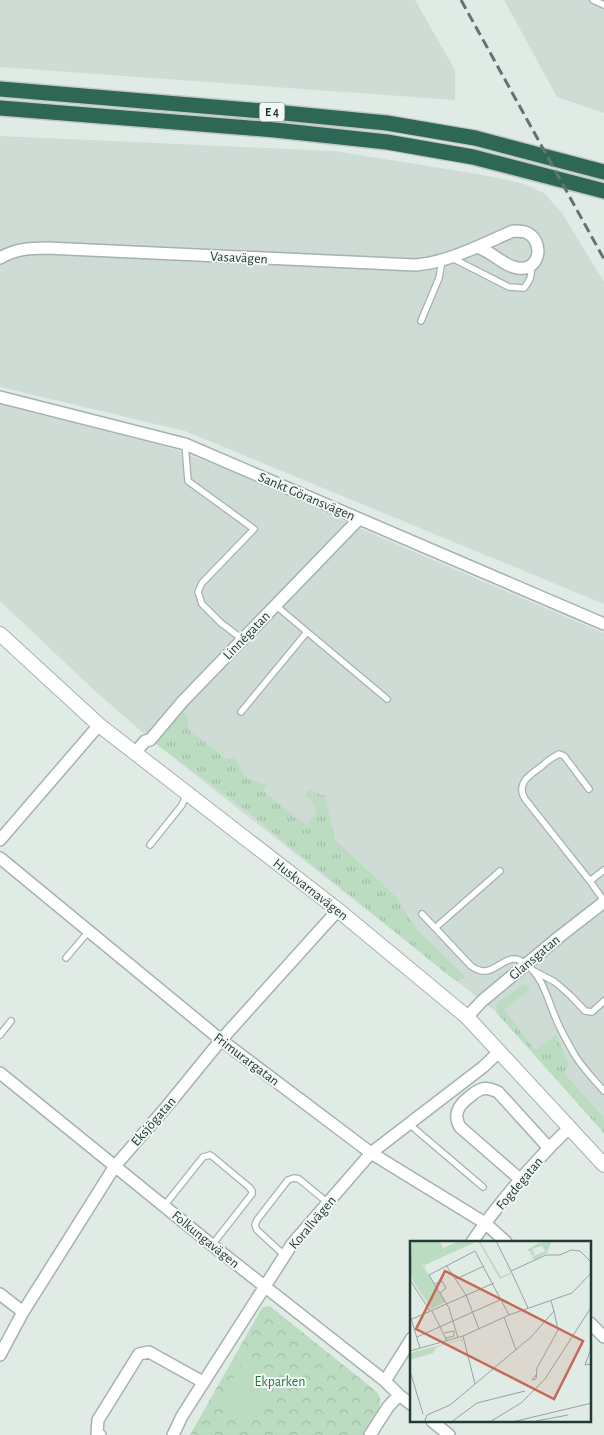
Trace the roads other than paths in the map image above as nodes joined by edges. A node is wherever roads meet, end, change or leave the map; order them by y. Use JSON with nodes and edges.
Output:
{"nodes":[{"id":1,"x":592,"y":0,"type":"edge"},
{"id":2,"x":604,"y":5,"type":"edge"},
{"id":3,"x":0,"y":89,"type":"edge"},
{"id":4,"x":0,"y":108,"type":"edge"},
{"id":5,"x":604,"y":172,"type":"edge"},
{"id":6,"x":604,"y":192,"type":"edge"},
{"id":7,"x":477,"y":247,"type":"junction"},
{"id":8,"x":1,"y":254,"type":"edge"},
{"id":9,"x":446,"y":259,"type":"junction"},
{"id":10,"x":530,"y":266,"type":"junction"},
{"id":11,"x":421,"y":321,"type":"dead end"},
{"id":12,"x":0,"y":397,"type":"edge"},
{"id":13,"x":185,"y":444,"type":"junction"},
{"id":14,"x":359,"y":519,"type":"junction"},
{"id":15,"x":275,"y":606,"type":"junction"},
{"id":16,"x":604,"y":624,"type":"edge"},
{"id":17,"x":307,"y":632,"type":"junction"},
{"id":18,"x":0,"y":634,"type":"edge"},
{"id":19,"x":242,"y":639,"type":"junction"},
{"id":20,"x":387,"y":699,"type":"dead end"},
{"id":21,"x":241,"y":712,"type":"dead end"},
{"id":22,"x":99,"y":725,"type":"junction"},
{"id":23,"x":135,"y":753,"type":"junction"},
{"id":24,"x":589,"y":789,"type":"dead end"},
{"id":25,"x":187,"y":793,"type":"junction"},
{"id":26,"x":0,"y":840,"type":"edge"},
{"id":27,"x":150,"y":845,"type":"dead end"},
{"id":28,"x":0,"y":858,"type":"edge"},
{"id":29,"x":604,"y":870,"type":"edge"},
{"id":30,"x":500,"y":871,"type":"dead end"},
{"id":31,"x":590,"y":881,"type":"junction"},
{"id":32,"x":604,"y":901,"type":"edge"},
{"id":33,"x":338,"y":910,"type":"junction"},
{"id":34,"x":422,"y":914,"type":"dead end"},
{"id":35,"x":435,"y":928,"type":"junction"},
{"id":36,"x":89,"y":931,"type":"junction"},
{"id":37,"x":66,"y":958,"type":"dead end"},
{"id":38,"x":530,"y":968,"type":"junction"},
{"id":39,"x":604,"y":1001,"type":"edge"},
{"id":40,"x":467,"y":1017,"type":"junction"},
{"id":41,"x":11,"y":1021,"type":"dead end"},
{"id":42,"x":0,"y":1035,"type":"edge"},
{"id":43,"x":221,"y":1040,"type":"junction"},
{"id":44,"x":500,"y":1052,"type":"junction"},
{"id":45,"x":0,"y":1073,"type":"edge"},
{"id":46,"x":604,"y":1091,"type":"edge"},
{"id":47,"x":409,"y":1124,"type":"junction"},
{"id":48,"x":570,"y":1128,"type":"junction"},
{"id":49,"x":549,"y":1148,"type":"junction"},
{"id":50,"x":371,"y":1152,"type":"junction"},
{"id":51,"x":604,"y":1165,"type":"edge"},
{"id":52,"x":115,"y":1166,"type":"junction"},
{"id":53,"x":521,"y":1180,"type":"junction"},
{"id":54,"x":483,"y":1187,"type":"dead end"},
{"id":55,"x":327,"y":1202,"type":"junction"},
{"id":56,"x":164,"y":1206,"type":"junction"},
{"id":57,"x":485,"y":1223,"type":"junction"},
{"id":58,"x":473,"y":1241,"type":"edge"},
{"id":59,"x":505,"y":1241,"type":"edge"},
{"id":60,"x":212,"y":1245,"type":"junction"},
{"id":61,"x":284,"y":1255,"type":"junction"},
{"id":62,"x":265,"y":1287,"type":"junction"},
{"id":63,"x":0,"y":1294,"type":"edge"},
{"id":64,"x":22,"y":1312,"type":"junction"},
{"id":65,"x":592,"y":1325,"type":"edge"},
{"id":66,"x":604,"y":1337,"type":"edge"},
{"id":67,"x":410,"y":1341,"type":"edge"},
{"id":68,"x":0,"y":1356,"type":"edge"},
{"id":69,"x":385,"y":1381,"type":"junction"},
{"id":70,"x":203,"y":1382,"type":"junction"},
{"id":71,"x":399,"y":1395,"type":"junction"},
{"id":72,"x":410,"y":1403,"type":"edge"},
{"id":73,"x":433,"y":1422,"type":"edge"},
{"id":74,"x":100,"y":1435,"type":"edge"},
{"id":75,"x":173,"y":1435,"type":"edge"},
{"id":76,"x":370,"y":1435,"type":"edge"},
{"id":77,"x":449,"y":1435,"type":"edge"}],
"edges":[{"from":1,"to":2,"type":"lane"},
{"from":3,"to":5,"type":"highway","number":"E 4"},
{"from":4,"to":6,"type":"highway","number":"E 4"},
{"from":7,"to":9,"type":"street","name":"Vasavägen"},
{"from":7,"to":10,"type":"street"},
{"from":7,"to":10,"type":"street","name":"Vasavägen"},
{"from":8,"to":9,"type":"street","name":"Vasavägen"},
{"from":9,"to":10,"type":"lane"},
{"from":9,"to":11,"type":"lane"},
{"from":12,"to":13,"type":"street","name":"Sankt Göransvägen"},
{"from":13,"to":14,"type":"street","name":"Sankt Göransvägen"},
{"from":13,"to":19,"type":"lane"},
{"from":14,"to":15,"type":"street","name":"Linnégatan"},
{"from":14,"to":16,"type":"street","name":"Sankt Göransvägen"},
{"from":15,"to":17,"type":"lane"},
{"from":15,"to":19,"type":"street","name":"Linnégatan"},
{"from":17,"to":20,"type":"lane"},
{"from":17,"to":21,"type":"lane"},
{"from":18,"to":22,"type":"street","name":"Huskvarnavägen"},
{"from":19,"to":23,"type":"street","name":"Linnégatan"},
{"from":22,"to":23,"type":"street","name":"Huskvarnavägen"},
{"from":22,"to":26,"type":"street"},
{"from":23,"to":25,"type":"street","name":"Huskvarnavägen"},
{"from":24,"to":31,"type":"lane"},
{"from":25,"to":27,"type":"lane"},
{"from":25,"to":33,"type":"street","name":"Huskvarnavägen"},
{"from":28,"to":36,"type":"street","name":"Frimurargatan"},
{"from":29,"to":31,"type":"lane"},
{"from":30,"to":35,"type":"lane"},
{"from":31,"to":32,"type":"lane"},
{"from":32,"to":38,"type":"street","name":"Glansgatan"},
{"from":33,"to":40,"type":"street","name":"Huskvarnavägen"},
{"from":33,"to":43,"type":"street","name":"Eksjögatan"},
{"from":34,"to":35,"type":"lane"},
{"from":35,"to":38,"type":"lane"},
{"from":36,"to":37,"type":"lane"},
{"from":36,"to":43,"type":"street","name":"Frimurargatan"},
{"from":38,"to":39,"type":"lane"},
{"from":38,"to":40,"type":"street","name":"Glansgatan"},
{"from":38,"to":46,"type":"lane"},
{"from":40,"to":44,"type":"street","name":"Huskvarnavägen"},
{"from":41,"to":42,"type":"lane"},
{"from":43,"to":50,"type":"street","name":"Frimurargatan"},
{"from":43,"to":52,"type":"street","name":"Eksjögatan"},
{"from":44,"to":47,"type":"street","name":"Korallvägen"},
{"from":44,"to":48,"type":"street","name":"Huskvarnavägen"},
{"from":45,"to":52,"type":"street","name":"Folkungavägen"},
{"from":47,"to":50,"type":"street","name":"Korallvägen"},
{"from":47,"to":54,"type":"lane"},
{"from":48,"to":49,"type":"street","name":"Fogdegatan"},
{"from":48,"to":51,"type":"street","name":"Huskvarnavägen"},
{"from":49,"to":53,"type":"street","name":"Fogdegatan"},
{"from":49,"to":53,"type":"street"},
{"from":50,"to":55,"type":"street","name":"Korallvägen"},
{"from":50,"to":57,"type":"street","name":"Frimurargatan"},
{"from":52,"to":56,"type":"street","name":"Folkungavägen"},
{"from":52,"to":64,"type":"street","name":"Eksjögatan"},
{"from":53,"to":57,"type":"street","name":"Fogdegatan"},
{"from":55,"to":61,"type":"street","name":"Korallvägen"},
{"from":55,"to":61,"type":"lane"},
{"from":56,"to":60,"type":"street","name":"Folkungavägen"},
{"from":56,"to":60,"type":"lane"},
{"from":57,"to":58,"type":"street","name":"Fogdegatan"},
{"from":57,"to":59,"type":"street","name":"Frimurargatan"},
{"from":60,"to":62,"type":"street","name":"Folkungavägen"},
{"from":61,"to":62,"type":"street","name":"Korallvägen"},
{"from":62,"to":69,"type":"street","name":"Folkungavägen"},
{"from":62,"to":70,"type":"street","name":"Korallvägen"},
{"from":63,"to":64,"type":"street"},
{"from":64,"to":68,"type":"street","name":"Eksjögatan"},
{"from":65,"to":66,"type":"street"},
{"from":67,"to":69,"type":"street"},
{"from":69,"to":71,"type":"street","name":"Folkungavägen"},
{"from":70,"to":74,"type":"street"},
{"from":70,"to":75,"type":"street","name":"Korallvägen"},
{"from":71,"to":72,"type":"street","name":"Folkungavägen"},
{"from":71,"to":76,"type":"street"},
{"from":73,"to":77,"type":"street"}]}
